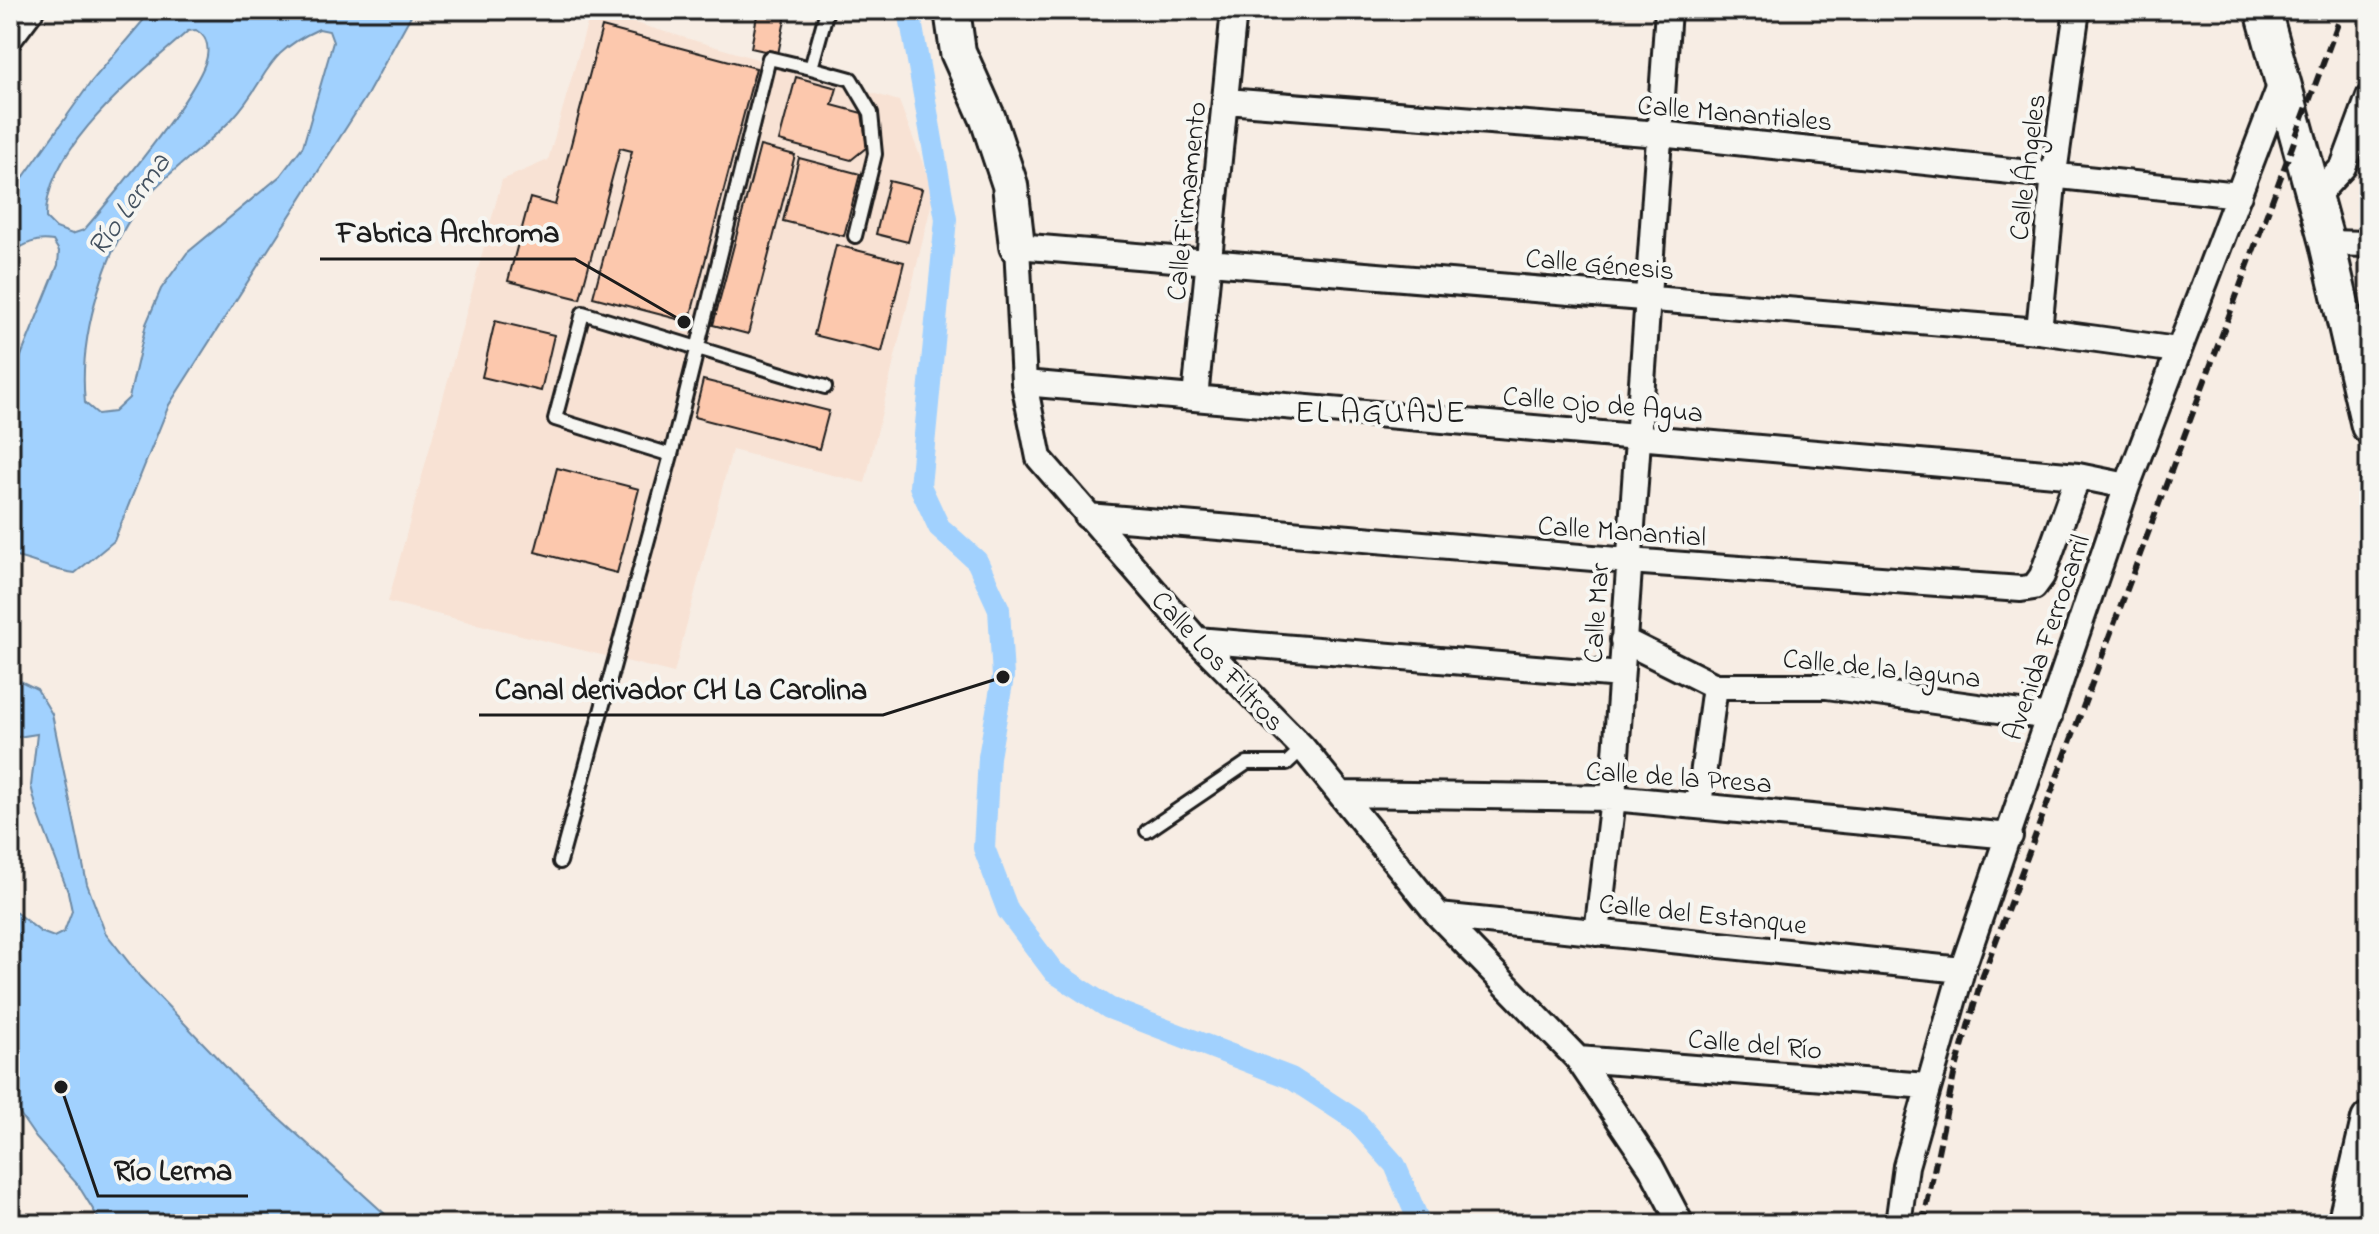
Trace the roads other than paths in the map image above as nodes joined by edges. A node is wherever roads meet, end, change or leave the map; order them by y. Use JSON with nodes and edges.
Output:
{"nodes":[{"id":1,"x":31,"y":10,"type":"edge"},
{"id":2,"x":818,"y":10,"type":"edge"},
{"id":3,"x":827,"y":10,"type":"edge"},
{"id":4,"x":952,"y":10,"type":"edge"},
{"id":5,"x":1234,"y":10,"type":"edge"},
{"id":6,"x":1668,"y":10,"type":"edge"},
{"id":7,"x":2077,"y":10,"type":"edge"},
{"id":8,"x":2263,"y":10,"type":"edge"},
{"id":9,"x":10,"y":38,"type":"edge"},
{"id":10,"x":815,"y":50,"type":"junction"},
{"id":11,"x":811,"y":68,"type":"junction"},
{"id":12,"x":2282,"y":81,"type":"junction"},
{"id":13,"x":2369,"y":97,"type":"edge"},
{"id":14,"x":1226,"y":101,"type":"junction"},
{"id":15,"x":2362,"y":132,"type":"edge"},
{"id":16,"x":1660,"y":134,"type":"junction"},
{"id":17,"x":2054,"y":173,"type":"junction"},
{"id":18,"x":2239,"y":195,"type":"junction"},
{"id":19,"x":2314,"y":198,"type":"junction"},
{"id":20,"x":855,"y":236,"type":"dead end"},
{"id":21,"x":2327,"y":243,"type":"junction"},
{"id":22,"x":2369,"y":244,"type":"edge"},
{"id":23,"x":1017,"y":246,"type":"junction"},
{"id":24,"x":1210,"y":262,"type":"junction"},
{"id":25,"x":1647,"y":296,"type":"junction"},
{"id":26,"x":2039,"y":331,"type":"junction"},
{"id":27,"x":695,"y":349,"type":"junction"},
{"id":28,"x":2177,"y":350,"type":"junction"},
{"id":29,"x":2362,"y":367,"type":"edge"},
{"id":30,"x":1024,"y":383,"type":"junction"},
{"id":31,"x":825,"y":387,"type":"dead end"},
{"id":32,"x":1195,"y":398,"type":"junction"},
{"id":33,"x":2369,"y":426,"type":"edge"},
{"id":34,"x":1638,"y":436,"type":"junction"},
{"id":35,"x":671,"y":455,"type":"junction"},
{"id":36,"x":2078,"y":476,"type":"junction"},
{"id":37,"x":2127,"y":486,"type":"junction"},
{"id":38,"x":1087,"y":516,"type":"junction"},
{"id":39,"x":1629,"y":561,"type":"junction"},
{"id":40,"x":1197,"y":640,"type":"junction"},
{"id":41,"x":1623,"y":640,"type":"junction"},
{"id":42,"x":1621,"y":675,"type":"junction"},
{"id":43,"x":1715,"y":686,"type":"junction"},
{"id":44,"x":2049,"y":717,"type":"junction"},
{"id":45,"x":1303,"y":748,"type":"junction"},
{"id":46,"x":1342,"y":794,"type":"junction"},
{"id":47,"x":1613,"y":798,"type":"junction"},
{"id":48,"x":1699,"y":805,"type":"junction"},
{"id":49,"x":1147,"y":831,"type":"dead end"},
{"id":50,"x":2010,"y":836,"type":"junction"},
{"id":51,"x":560,"y":862,"type":"dead end"},
{"id":52,"x":1439,"y":916,"type":"junction"},
{"id":53,"x":1597,"y":933,"type":"junction"},
{"id":54,"x":1962,"y":970,"type":"junction"},
{"id":55,"x":1578,"y":1059,"type":"junction"},
{"id":56,"x":1927,"y":1086,"type":"junction"},
{"id":57,"x":2369,"y":1120,"type":"edge"},
{"id":58,"x":2360,"y":1187,"type":"edge"},
{"id":59,"x":1681,"y":1224,"type":"edge"},
{"id":60,"x":1898,"y":1224,"type":"edge"},
{"id":61,"x":2345,"y":1224,"type":"edge"}],
"edges":[{"from":1,"to":9,"type":"street"},
{"from":2,"to":10,"type":"lane"},
{"from":3,"to":10,"type":"lane"},
{"from":4,"to":23,"type":"street","name":"Calle Los Filtros"},
{"from":5,"to":14,"type":"street","name":"Calle Firmamento"},
{"from":6,"to":16,"type":"street","name":"Calle Mar"},
{"from":7,"to":17,"type":"street","name":"Calle Ángeles"},
{"from":8,"to":12,"type":"street"},
{"from":10,"to":11,"type":"lane"},
{"from":11,"to":20,"type":"lane"},
{"from":11,"to":27,"type":"lane"},
{"from":12,"to":18,"type":"street","name":"Avenida Ferrocarril"},
{"from":12,"to":19,"type":"street"},
{"from":13,"to":15,"type":"street"},
{"from":14,"to":16,"type":"street","name":"Calle Manantiales"},
{"from":14,"to":24,"type":"street","name":"Calle Firmamento"},
{"from":15,"to":19,"type":"street"},
{"from":16,"to":17,"type":"street","name":"Calle Manantiales"},
{"from":16,"to":25,"type":"street","name":"Calle Mar"},
{"from":17,"to":18,"type":"street","name":"Calle Manantiales"},
{"from":17,"to":26,"type":"street","name":"Calle Ángeles"},
{"from":18,"to":28,"type":"street","name":"Avenida Ferrocarril"},
{"from":19,"to":21,"type":"street"},
{"from":21,"to":22,"type":"street"},
{"from":21,"to":29,"type":"street"},
{"from":23,"to":24,"type":"street","name":"Calle Génesis"},
{"from":23,"to":30,"type":"street","name":"Calle Los Filtros"},
{"from":24,"to":25,"type":"street","name":"Calle Génesis"},
{"from":24,"to":32,"type":"street","name":"Calle Firmamento"},
{"from":25,"to":26,"type":"street","name":"Calle Génesis"},
{"from":25,"to":34,"type":"street","name":"Calle Mar"},
{"from":26,"to":28,"type":"street","name":"Calle Génesis"},
{"from":27,"to":31,"type":"lane"},
{"from":27,"to":35,"type":"lane"},
{"from":27,"to":35,"type":"lane"},
{"from":28,"to":37,"type":"street","name":"Avenida Ferrocarril"},
{"from":29,"to":33,"type":"street"},
{"from":30,"to":32,"type":"street","name":"Calle Ojo de Agua"},
{"from":30,"to":38,"type":"street","name":"Calle Los Filtros"},
{"from":32,"to":34,"type":"street","name":"Calle Ojo de Agua"},
{"from":34,"to":36,"type":"street","name":"Calle Ojo de Agua"},
{"from":34,"to":39,"type":"street","name":"Calle Mar"},
{"from":35,"to":51,"type":"lane"},
{"from":36,"to":37,"type":"street","name":"Calle Ojo de Agua"},
{"from":36,"to":39,"type":"street","name":"Calle Manantial"},
{"from":37,"to":44,"type":"street","name":"Avenida Ferrocarril"},
{"from":38,"to":39,"type":"street","name":"Calle Manantial"},
{"from":38,"to":40,"type":"street","name":"Calle Los Filtros"},
{"from":39,"to":41,"type":"street","name":"Calle Mar"},
{"from":40,"to":42,"type":"street"},
{"from":40,"to":45,"type":"street","name":"Calle Los Filtros"},
{"from":41,"to":42,"type":"street","name":"Calle Mar"},
{"from":41,"to":43,"type":"street","name":"Calle de la laguna"},
{"from":42,"to":47,"type":"street","name":"Calle Mar"},
{"from":43,"to":44,"type":"street","name":"Calle de la laguna"},
{"from":43,"to":48,"type":"street"},
{"from":44,"to":50,"type":"street","name":"Avenida Ferrocarril"},
{"from":45,"to":46,"type":"street","name":"Calle Los Filtros"},
{"from":45,"to":49,"type":"lane"},
{"from":46,"to":47,"type":"street","name":"Calle de la Presa"},
{"from":46,"to":52,"type":"street","name":"Calle Los Filtros"},
{"from":47,"to":48,"type":"street","name":"Calle de la Presa"},
{"from":47,"to":53,"type":"street","name":"Calle Mar"},
{"from":48,"to":50,"type":"street","name":"Calle de la Presa"},
{"from":50,"to":54,"type":"street","name":"Avenida Ferrocarril"},
{"from":52,"to":53,"type":"street","name":"Calle del Estanque"},
{"from":52,"to":55,"type":"street","name":"Calle Los Filtros"},
{"from":53,"to":54,"type":"street","name":"Calle del Estanque"},
{"from":54,"to":56,"type":"street","name":"Avenida Ferrocarril"},
{"from":55,"to":56,"type":"street","name":"Calle del Río"},
{"from":55,"to":59,"type":"street","name":"Calle Los Filtros"},
{"from":56,"to":60,"type":"street","name":"Avenida Ferrocarril"},
{"from":57,"to":58,"type":"street"},
{"from":58,"to":61,"type":"street"}]}
